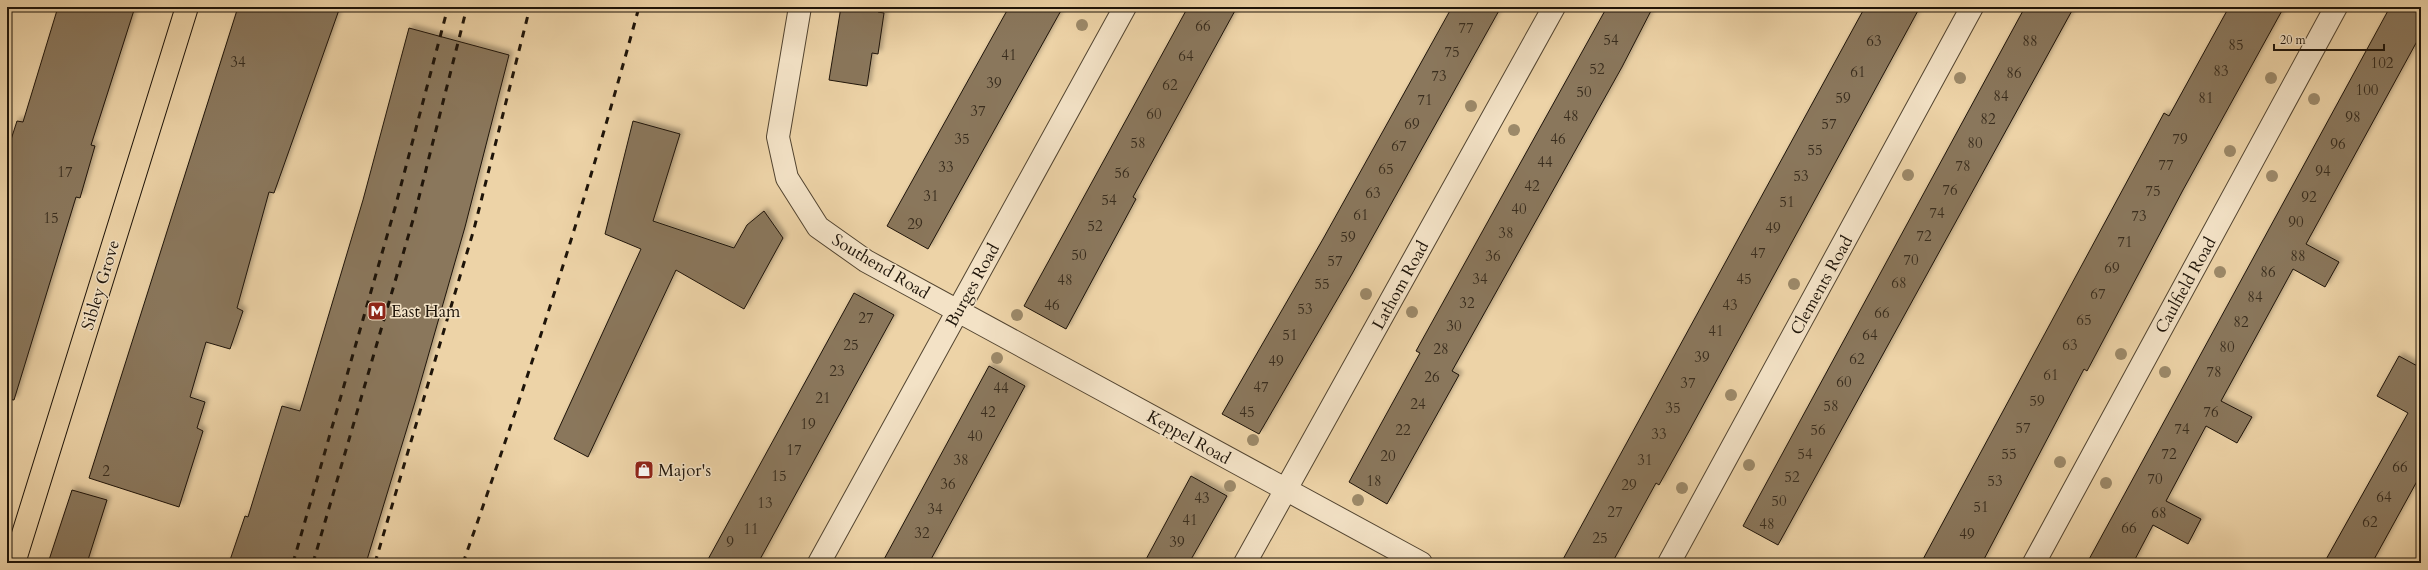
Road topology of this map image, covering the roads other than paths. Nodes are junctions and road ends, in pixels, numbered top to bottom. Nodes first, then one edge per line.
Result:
1 (187, 7) edge
2 (800, 7) edge
3 (1125, 7) edge
4 (1554, 7) edge
5 (1972, 7) edge
6 (2336, 7) edge
7 (958, 311) junction
8 (1286, 489) junction
9 (14, 563) edge
10 (819, 563) edge
11 (1244, 563) edge
12 (1420, 563) edge
13 (1669, 563) edge
14 (2034, 563) edge

1 - 9 main road, Sibley Grove
2 - 7 street, Southend Road
3 - 7 street, Burges Road
4 - 8 street, Lathom Road
5 - 13 street, Clements Road
6 - 14 street, Caulfield Road
7 - 8 street, Keppel Road
7 - 10 street, Burges Road
8 - 11 street, Lathom Road
8 - 12 street, Keppel Road

